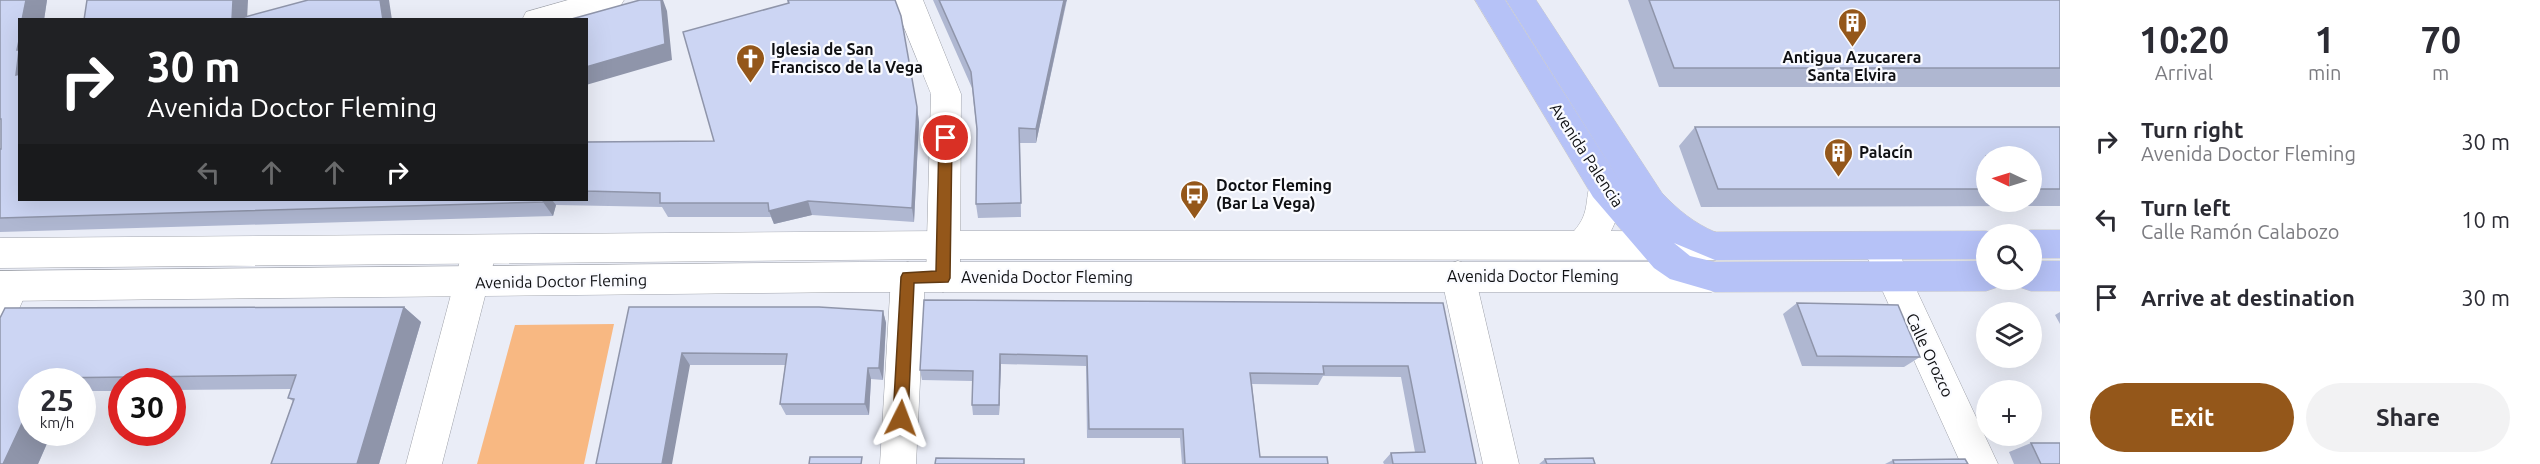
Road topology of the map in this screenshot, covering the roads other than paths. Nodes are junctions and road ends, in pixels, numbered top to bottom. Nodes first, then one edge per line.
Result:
1 (609, 0) edge
2 (908, 0) edge
3 (1490, 0) edge
4 (1521, 0) edge
5 (543, 18) edge
6 (1604, 187) junction
7 (2042, 244) edge
8 (2060, 244) edge
9 (1583, 245) junction
10 (1654, 245) junction
11 (1879, 245) junction
12 (1976, 245) edge
13 (481, 249) junction
14 (0, 253) edge
15 (943, 261) junction
16 (1715, 261) junction
17 (1458, 276) junction
18 (1894, 276) junction
19 (1976, 276) edge
20 (2042, 276) edge
21 (2060, 276) edge
22 (908, 277) junction
23 (471, 283) junction
24 (4, 295) edge
25 (424, 464) edge
26 (898, 464) edge
27 (1501, 464) edge
28 (1980, 464) edge

1 - 5 main road
2 - 15 main road
3 - 6 main road, Avenida Palencia
4 - 16 main road, Avenida Palencia
6 - 9 main road
6 - 10 main road, Avenida Palencia
7 - 8 main road
9 - 10 main road, Avenida Doctor Fleming
9 - 15 main road, Avenida Doctor Fleming
10 - 16 main road, Avenida Palencia
11 - 12 main road, Avenida Doctor Fleming
11 - 16 main road, Avenida Doctor Fleming
11 - 18 main road, Calle Orozco
13 - 14 main road, Avenida Doctor Fleming
13 - 15 main road, Avenida Doctor Fleming
13 - 23 main road
15 - 17 main road, Avenida Doctor Fleming
15 - 22 main road, Avenida Doctor Fleming
16 - 17 main road, Avenida Doctor Fleming
16 - 18 main road, Avenida Doctor Fleming
17 - 27 main road
18 - 19 main road, Avenida Doctor Fleming
18 - 28 main road, Calle Orozco
20 - 21 main road
22 - 23 main road, Avenida Doctor Fleming
22 - 26 main road
23 - 24 main road, Avenida Doctor Fleming
23 - 25 main road

